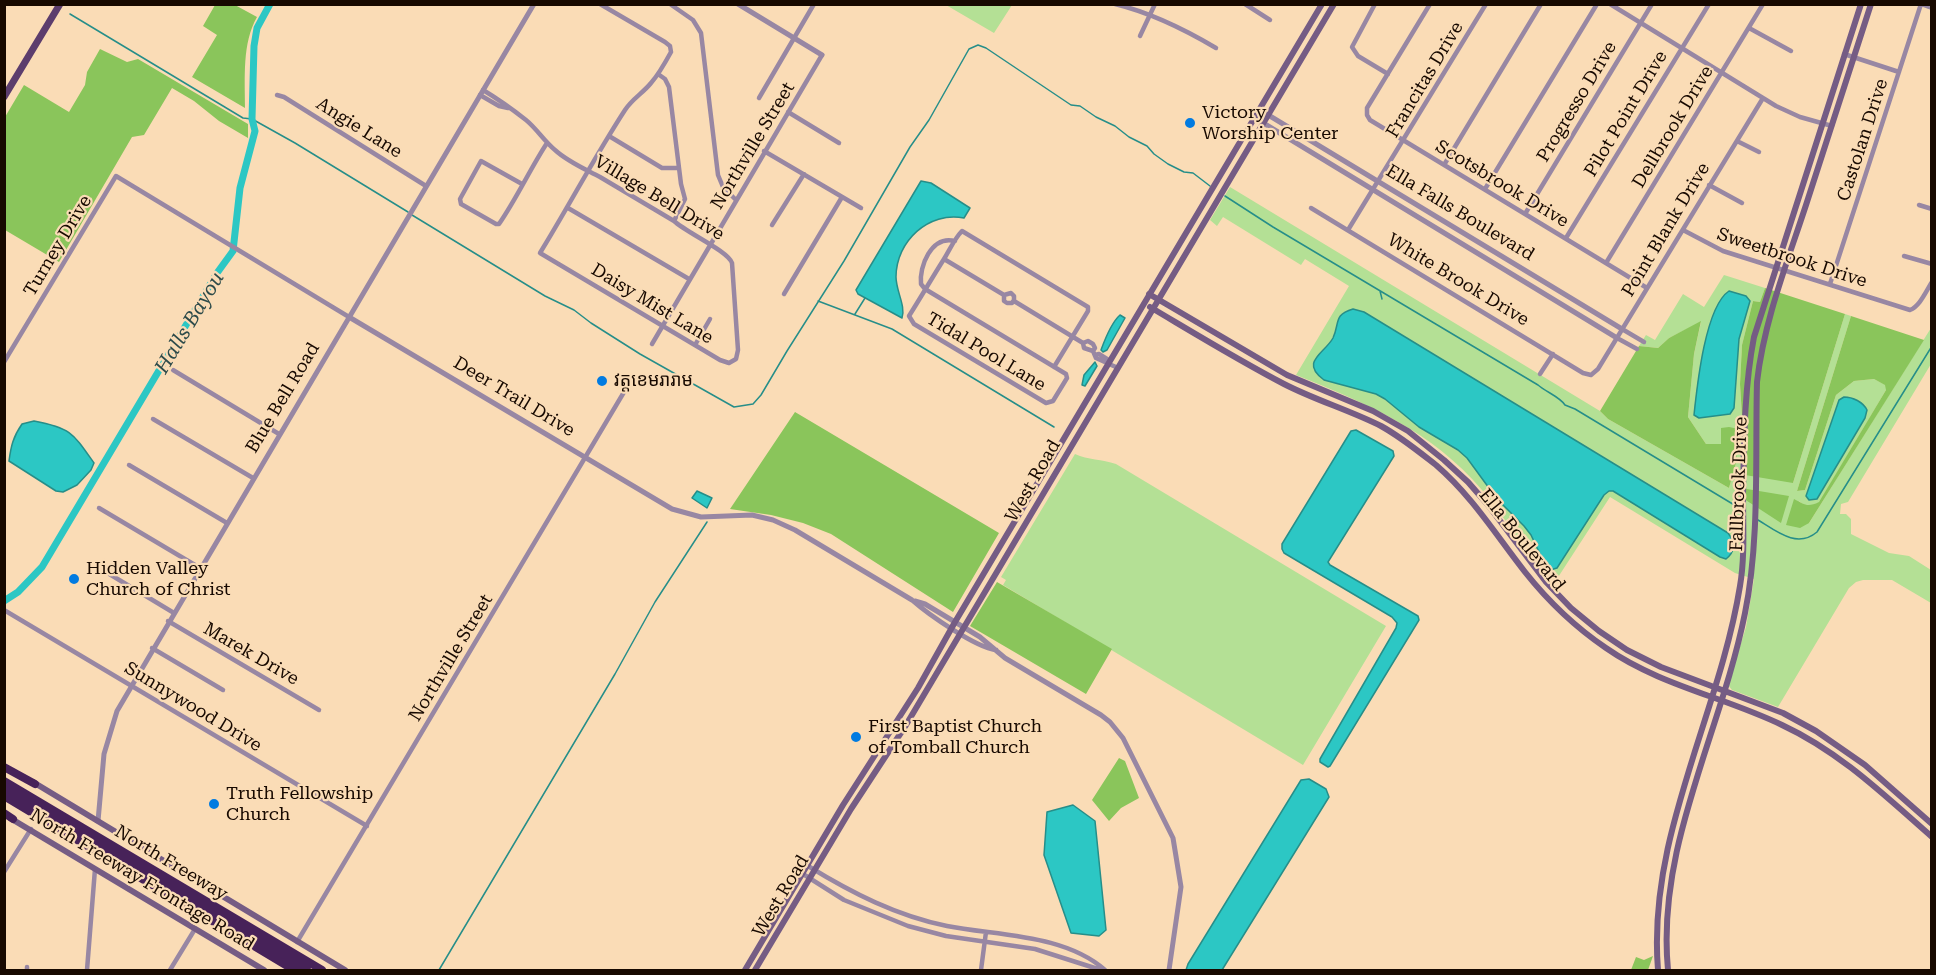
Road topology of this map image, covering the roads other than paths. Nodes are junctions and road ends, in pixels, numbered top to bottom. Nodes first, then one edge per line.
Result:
1 (60, 4) edge
2 (534, 4) edge
3 (600, 4) edge
4 (670, 4) edge
5 (738, 4) edge
6 (814, 4) edge
7 (1114, 4) edge
8 (1155, 4) edge
9 (1245, 4) edge
10 (1322, 4) edge
11 (1334, 4) edge
12 (1375, 4) edge
13 (1431, 4) edge
14 (1486, 4) edge
15 (1541, 4) edge
16 (1597, 4) edge
17 (1610, 4) edge
18 (1652, 4) edge
19 (1708, 4) edge
20 (1763, 4) edge
21 (1861, 4) edge
22 (1871, 4) edge
23 (1921, 4) edge
24 (749, 7) edge
25 (1932, 8) edge
26 (1149, 14) junction
27 (1270, 20) dead end
28 (1641, 22) junction
29 (1749, 28) junction
30 (1140, 36) dead end
31 (794, 38) junction
32 (1298, 45) junction
33 (1216, 48) dead end
34 (1682, 48) junction
35 (1307, 50) junction
36 (1791, 51) dead end
37 (1844, 54) junction
38 (822, 55) joint
39 (1854, 57) junction
40 (1899, 72) junction
41 (1722, 73) junction
42 (658, 74) junction
43 (1388, 74) junction
44 (482, 93) junction
45 (277, 95) dead end
46 (4, 97) edge
47 (759, 98) dead end
48 (1763, 98) junction
49 (1260, 110) junction
50 (788, 112) junction
51 (1268, 115) junction
52 (1255, 118) junction
53 (1263, 123) junction
54 (1822, 123) junction
55 (1832, 126) junction
56 (609, 136) junction
57 (1403, 141) junction
58 (1737, 141) junction
59 (547, 143) junction
60 (839, 143) dead end
61 (764, 151) junction
62 (1759, 152) dead end
63 (1444, 165) junction
64 (678, 168) junction
65 (589, 171) junction
66 (804, 174) junction
67 (116, 176) joint
68 (1379, 182) junction
69 (522, 184) junction
70 (1709, 185) junction
71 (426, 186) junction
72 (1485, 189) junction
73 (1374, 190) junction
74 (842, 197) junction
75 (736, 200) junction
76 (1742, 203) dead end
77 (1796, 204) junction
78 (1919, 205) dead end
79 (1806, 207) junction
80 (568, 208) junction
81 (861, 208) dead end
82 (1311, 208) dead end
83 (1932, 209) edge
84 (1525, 214) junction
85 (674, 221) junction
86 (772, 225) dead end
87 (1348, 230) junction
88 (1683, 230) junction
89 (1469, 236) junction
90 (1566, 238) junction
91 (955, 241) junction
92 (1464, 244) junction
93 (710, 245) junction
94 (1904, 256) dead end
95 (944, 259) junction
96 (1606, 263) junction
97 (1932, 264) edge
98 (1775, 266) junction
99 (1785, 269) junction
100 (689, 279) junction
101 (1541, 279) junction
102 (1932, 282) edge
103 (1830, 284) junction
104 (1536, 288) junction
105 (1647, 288) junction
106 (925, 289) junction
107 (784, 294) dead end
108 (1149, 294) junction
109 (1158, 300) junction
110 (1144, 304) junction
111 (1153, 309) junction
112 (349, 317) junction
113 (710, 319) dead end
114 (662, 326) junction
115 (1622, 329) junction
116 (1073, 337) junction
117 (1617, 338) junction
118 (1229, 342) junction
119 (1644, 342) dead end
120 (738, 343) joint
121 (651, 344) dead end
122 (694, 345) junction
123 (1637, 349) dead end
124 (1224, 350) junction
125 (1553, 354) junction
126 (1750, 358) junction
127 (1760, 359) junction
128 (4, 362) edge
129 (1109, 363) junction
130 (1054, 367) junction
131 (1118, 368) junction
132 (173, 370) dead end
133 (1540, 374) dead end
134 (1591, 375) joint
135 (1288, 376) junction
136 (1285, 384) junction
137 (627, 387) dead end
138 (1077, 418) junction
139 (153, 419) dead end
140 (1085, 422) junction
141 (279, 434) junction
142 (1430, 448) junction
143 (1423, 455) junction
144 (585, 457) junction
145 (129, 465) dead end
146 (1048, 466) junction
147 (1056, 471) junction
148 (253, 478) junction
149 (99, 508) dead end
150 (1754, 522) junction
151 (227, 523) junction
152 (1744, 525) junction
153 (200, 568) junction
154 (985, 571) junction
155 (106, 572) dead end
156 (994, 576) junction
157 (1546, 582) junction
158 (1538, 588) junction
159 (1739, 594) junction
160 (1749, 595) junction
161 (6, 611) edge
162 (174, 613) junction
163 (168, 621) junction
164 (954, 625) junction
165 (962, 630) junction
166 (1608, 637) junction
167 (1602, 645) junction
168 (152, 648) junction
169 (130, 685) junction
170 (1714, 688) junction
171 (223, 690) dead end
172 (921, 691) junction
173 (1723, 691) junction
174 (1711, 697) junction
175 (1720, 701) junction
176 (319, 710) dead end
177 (1816, 730) junction
178 (1811, 739) junction
179 (882, 747) junction
180 (888, 751) junction
181 (4, 766) edge
182 (4, 781) edge
183 (1886, 783) junction
184 (35, 784) joint
185 (4, 788) edge
186 (1880, 791) junction
187 (4, 796) edge
188 (843, 805) junction
189 (851, 809) junction
190 (4, 814) edge
191 (13, 819) joint
192 (98, 821) junction
193 (1932, 824) edge
194 (367, 826) junction
195 (31, 830) junction
196 (1932, 837) edge
197 (808, 866) junction
198 (95, 869) junction
199 (815, 870) junction
200 (4, 872) edge
201 (803, 874) junction
202 (809, 879) junction
203 (948, 926) junction
204 (195, 929) junction
205 (986, 932) junction
206 (946, 936) junction
207 (985, 941) junction
208 (297, 942) junction
209 (87, 970) edge
210 (171, 970) edge
211 (264, 970) edge
212 (294, 970) edge
213 (307, 970) edge
214 (322, 970) edge
215 (345, 970) edge
216 (746, 970) edge
217 (755, 970) edge
218 (981, 970) edge
219 (1103, 970) edge
220 (1169, 970) edge
221 (1658, 970) edge
222 (1668, 970) edge

1 - 46 main road
2 - 44 street, Blue Bell Road
3 - 42 street
4 - 75 street
5 - 24 street
6 - 31 street
7 - 26 street
8 - 26 street
9 - 27 street
10 - 32 main road, West Road
11 - 35 main road, West Road
12 - 43 street
13 - 43 street
14 - 57 street, Francitas Drive
15 - 63 street
16 - 72 street
17 - 28 street
18 - 28 street, Progresso Drive
19 - 34 street, Pilot Point Drive
20 - 29 street, Dellbrook Drive
21 - 37 main road, Fallbrook Drive
22 - 39 main road, Fallbrook Drive
23 - 25 street
23 - 40 street, Castolan Drive
24 - 31 street
26 - 30 street
26 - 33 street
28 - 34 street
28 - 84 street, Progresso Drive
29 - 36 street
29 - 41 street, Dellbrook Drive
31 - 38 street
31 - 47 street
32 - 35 main road
32 - 49 main road, West Road
34 - 41 street
34 - 90 street, Pilot Point Drive
35 - 51 main road, West Road
37 - 39 street
37 - 54 main road, Fallbrook Drive
38 - 50 street, Northville Street
39 - 40 street
39 - 55 main road, Fallbrook Drive
40 - 103 street, Castolan Drive
41 - 48 street
41 - 96 street, Dellbrook Drive
42 - 56 street
42 - 64 street
43 - 57 street, Scotsbrook Drive
44 - 59 street, Village Bell Drive
44 - 71 street, Blue Bell Road
45 - 71 street, Angie Lane
48 - 54 street
48 - 58 street, Point Blank Drive
49 - 51 street, Ella Falls Boulevard
49 - 52 main road, West Road
50 - 60 street
50 - 61 street, Northville Street
51 - 53 main road, West Road
51 - 68 street, Ella Falls Boulevard
52 - 53 street, Ella Falls Boulevard
52 - 108 main road, West Road
53 - 73 street, Ella Falls Boulevard
53 - 109 main road, West Road
54 - 55 street
54 - 77 main road, Fallbrook Drive
55 - 79 main road, Fallbrook Drive
56 - 64 street
56 - 65 street
57 - 63 street, Scotsbrook Drive
57 - 68 street, Francitas Drive
58 - 62 street
58 - 70 street, Point Blank Drive
59 - 65 street, Village Bell Drive
59 - 69 street
61 - 66 street
61 - 75 street, Northville Street
63 - 72 street, Scotsbrook Drive
64 - 85 street
65 - 80 street
65 - 85 street, Village Bell Drive
66 - 74 street
66 - 86 street
67 - 112 street, Deer Trail Drive
67 - 128 street, Turney Drive
68 - 73 street, Francitas Drive
68 - 89 street, Ella Falls Boulevard
69 - 69 street
70 - 76 street
70 - 88 street, Point Blank Drive
71 - 112 street, Blue Bell Road
72 - 84 street, Scotsbrook Drive
73 - 87 street, Francitas Drive
73 - 92 street, Ella Falls Boulevard
74 - 81 street
74 - 107 street
75 - 93 street, Northville Street
77 - 79 main road
77 - 98 main road, Fallbrook Drive
78 - 83 street
79 - 99 main road, Fallbrook Drive
80 - 100 street
80 - 114 street, Daisy Mist Lane
82 - 87 street, White Brook Drive
84 - 90 street, Scotsbrook Drive
85 - 93 street, Village Bell Drive
87 - 125 street, White Brook Drive
88 - 98 street, Sweetbrook Drive
88 - 105 street, Point Blank Drive
89 - 92 street
89 - 101 street, Ella Falls Boulevard
90 - 96 street, Scotsbrook Drive
91 - 95 street
91 - 106 street
91 - 116 street
92 - 104 street, Ella Falls Boulevard
93 - 100 street, Northville Street
93 - 120 street, Village Bell Drive
94 - 97 street
95 - 106 street
95 - 116 street
96 - 105 street, Scotsbrook Drive
98 - 99 street, Sweetbrook Drive
98 - 126 main road, Fallbrook Drive
99 - 103 street, Sweetbrook Drive
99 - 127 main road, Fallbrook Drive
100 - 114 street, Northville Street
101 - 104 street
101 - 115 street, Ella Falls Boulevard
102 - 103 street, Sweetbrook Drive
104 - 117 street, Ella Falls Boulevard
105 - 115 street, Point Blank Drive
106 - 130 street
106 - 130 street, Tidal Pool Lane
108 - 109 main road, Ella Boulevard
108 - 110 main road, West Road
109 - 111 main road, West Road
109 - 118 main road, Ella Boulevard
110 - 111 main road, Ella Boulevard
110 - 129 main road, West Road
111 - 124 main road, Ella Boulevard
111 - 131 main road, West Road
112 - 141 street, Blue Bell Road
112 - 144 street, Deer Trail Drive
113 - 122 street
114 - 121 street, Northville Street
114 - 122 street, Daisy Mist Lane
115 - 117 street, Point Blank Drive
115 - 119 street, Ella Falls Boulevard
116 - 129 street
116 - 130 street
117 - 123 street, Ella Falls Boulevard
117 - 134 street, Point Blank Drive
118 - 124 main road
118 - 135 main road, Ella Boulevard
120 - 122 street, Daisy Mist Lane
124 - 136 main road, Ella Boulevard
125 - 133 street
125 - 134 street, White Brook Drive
126 - 127 main road
126 - 152 main road, Fallbrook Drive
127 - 150 main road, Fallbrook Drive
129 - 131 street
129 - 138 main road, West Road
131 - 140 main road, West Road
132 - 141 street
135 - 136 main road
135 - 142 main road, Ella Boulevard
136 - 143 main road, Ella Boulevard
137 - 144 street, Northville Street
138 - 140 main road
138 - 146 main road, West Road
139 - 148 street
140 - 147 main road, West Road
141 - 148 street, Blue Bell Road
142 - 143 main road
142 - 157 main road, Ella Boulevard
143 - 158 main road, Ella Boulevard
144 - 164 street, Deer Trail Drive
144 - 194 street, Northville Street
145 - 151 street
146 - 147 main road
146 - 154 main road, West Road
147 - 156 main road, West Road
148 - 151 street, Blue Bell Road
149 - 153 street
150 - 152 main road
150 - 160 main road, Fallbrook Drive
151 - 153 street, Blue Bell Road
152 - 159 main road, Fallbrook Drive
153 - 162 street, Blue Bell Road
154 - 156 main road
154 - 164 main road, West Road
155 - 162 street
156 - 165 main road, West Road
157 - 158 main road
157 - 166 main road, Ella Boulevard
158 - 167 main road, Ella Boulevard
159 - 160 main road
159 - 170 main road, Fallbrook Drive
160 - 173 main road, Fallbrook Drive
161 - 169 street, Sunnywood Drive
162 - 163 street, Blue Bell Road
163 - 168 street, Blue Bell Road
163 - 176 street, Marek Drive
164 - 165 street, Deer Trail Drive
164 - 172 main road, West Road
165 - 172 main road, West Road
165 - 220 street, Deer Trail Drive
166 - 167 main road
166 - 170 main road, Ella Boulevard
167 - 174 main road, Ella Boulevard
168 - 169 street, Blue Bell Road
168 - 171 street
169 - 192 street, Blue Bell Road
169 - 194 street, Sunnywood Drive
170 - 173 main road, Ella Boulevard
170 - 174 main road, Fallbrook Drive
172 - 179 main road, West Road
172 - 180 main road, West Road
173 - 175 main road, Fallbrook Drive
173 - 177 main road, Ella Boulevard
174 - 175 main road, Ella Boulevard
174 - 221 main road, Fallbrook Drive
175 - 178 main road, Ella Boulevard
175 - 222 main road, Fallbrook Drive
177 - 178 main road
177 - 183 main road, Ella Boulevard
178 - 186 main road, Ella Boulevard
179 - 180 main road
179 - 188 main road, West Road
180 - 189 main road, West Road
181 - 184 highway
182 - 214 highway, North Freeway
183 - 186 main road
183 - 193 main road, Ella Boulevard
184 - 192 main road, North Freeway Frontage Road
185 - 213 highway, North Freeway
186 - 196 main road, Ella Boulevard
187 - 212 highway, North Freeway
188 - 189 main road
188 - 197 main road, West Road
189 - 199 main road, West Road
190 - 191 highway
191 - 195 main road, North Freeway Frontage Road
192 - 208 main road, North Freeway Frontage Road
194 - 208 street, Northville Street
195 - 198 main road, North Freeway Frontage Road
195 - 200 street
197 - 199 street
197 - 201 main road, West Road
198 - 204 main road, North Freeway Frontage Road
198 - 209 street
199 - 202 main road, West Road
199 - 203 street
201 - 202 street
201 - 216 main road, West Road
202 - 206 street
202 - 217 main road, West Road
203 - 205 street
203 - 206 street
204 - 210 street
204 - 211 main road, North Freeway Frontage Road
205 - 207 street
205 - 219 street
206 - 207 street
207 - 218 street
207 - 219 street
208 - 215 main road, North Freeway Frontage Road

